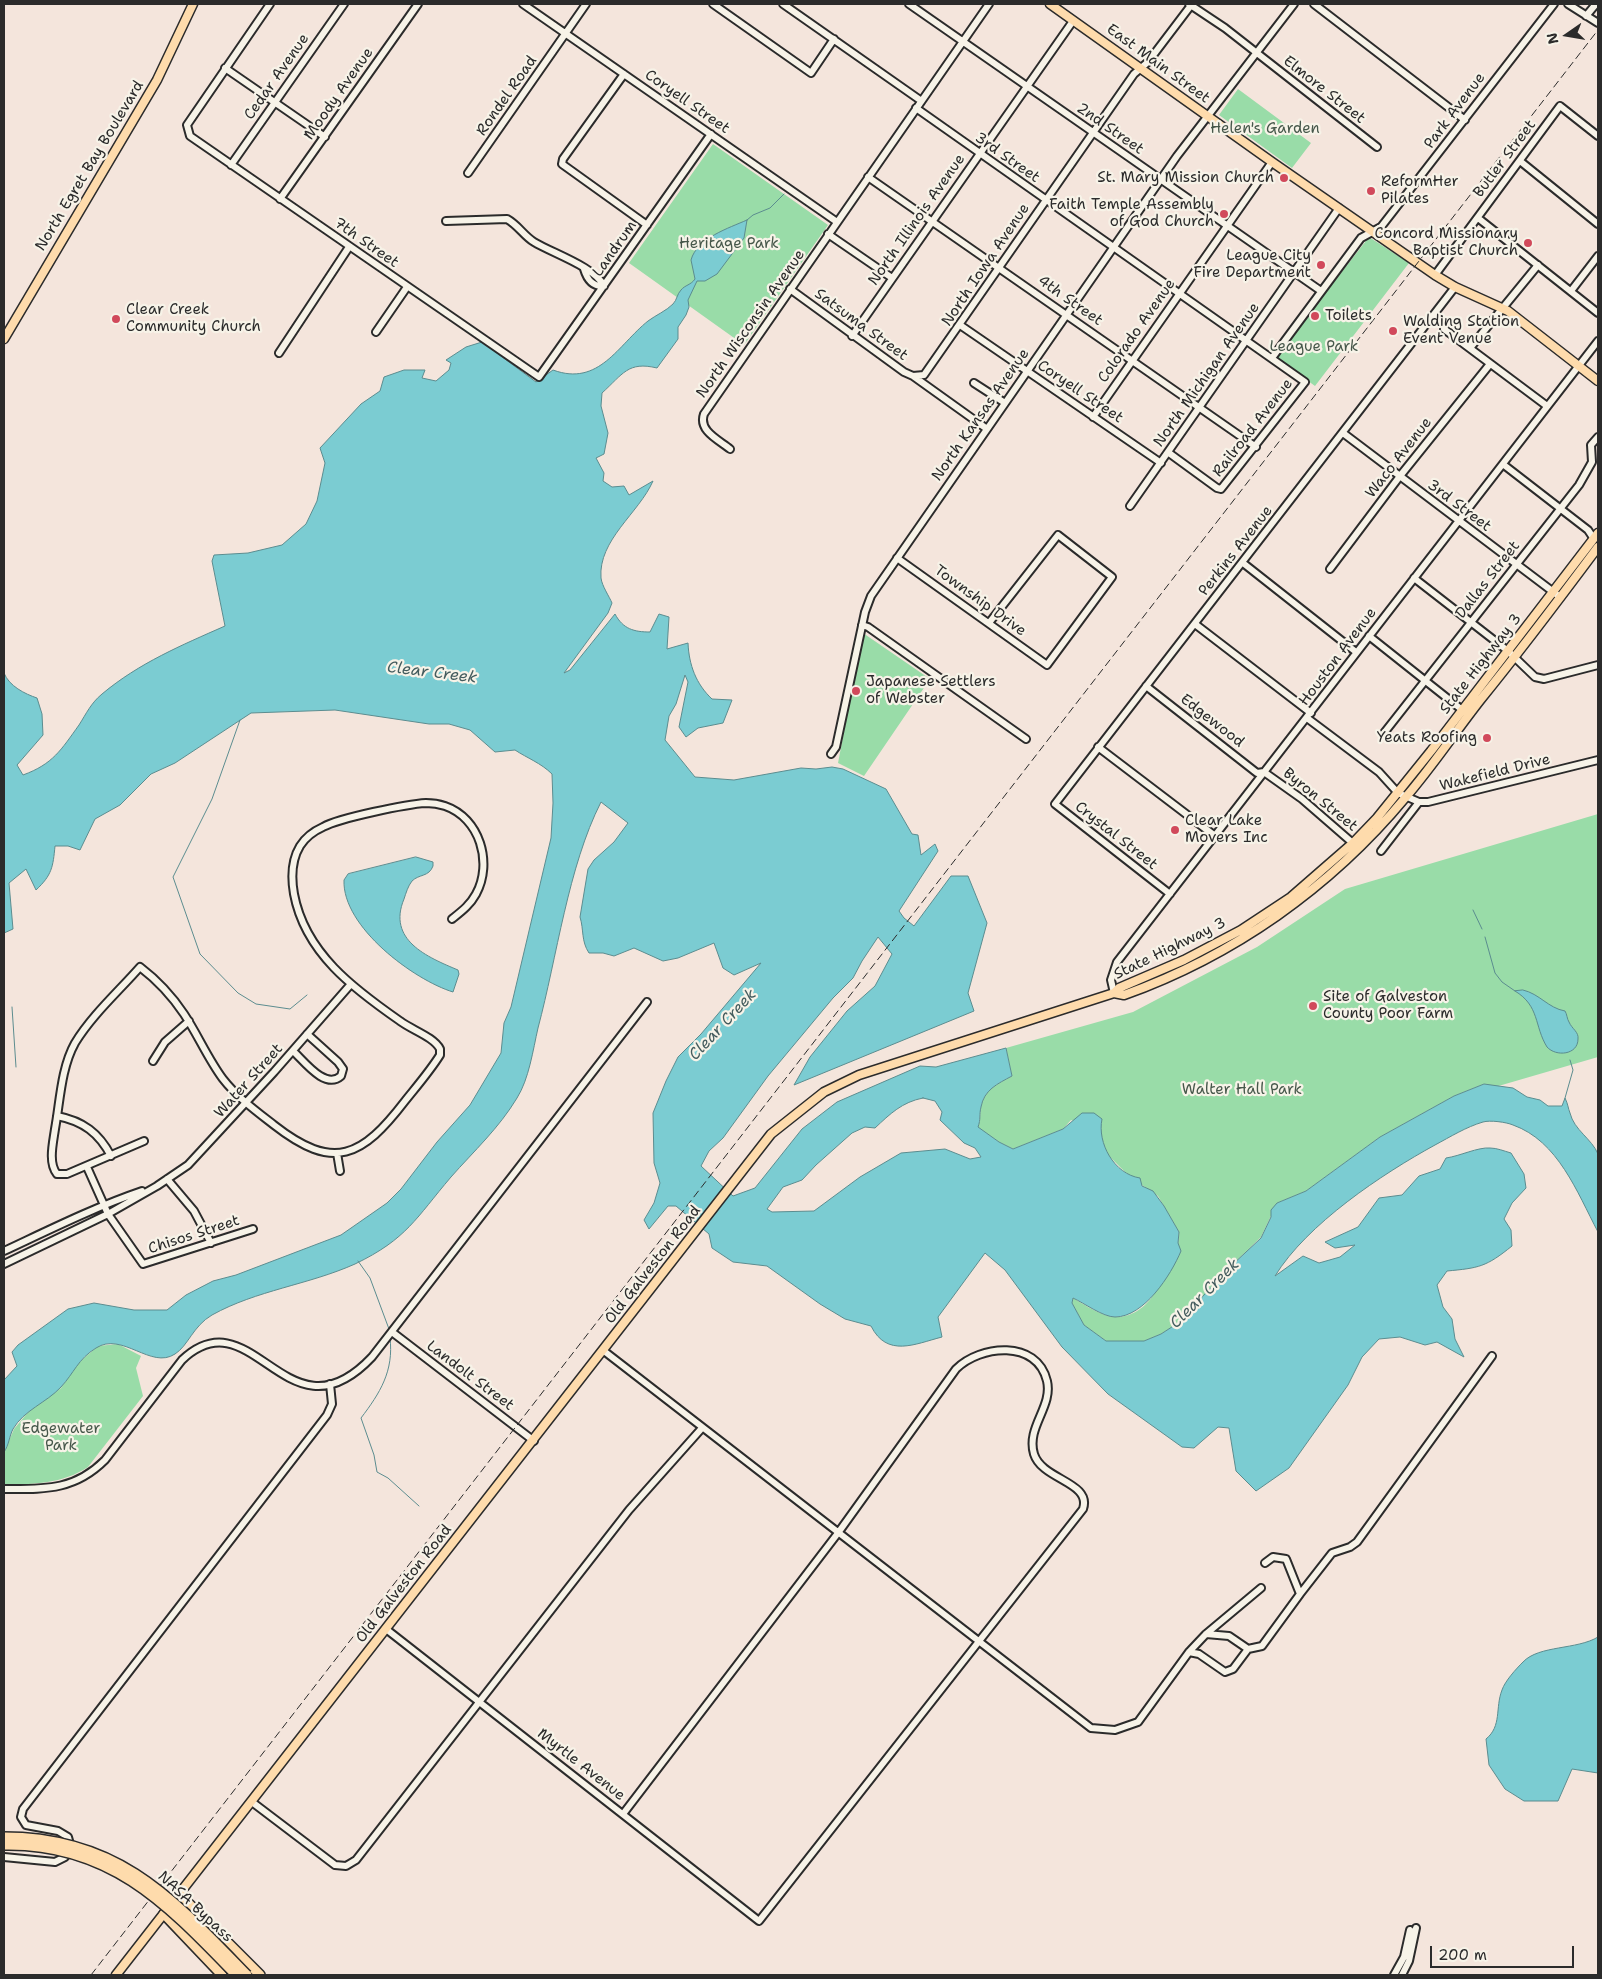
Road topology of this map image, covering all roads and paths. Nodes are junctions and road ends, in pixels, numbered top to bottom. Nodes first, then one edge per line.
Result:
1 (193, 4) edge
2 (270, 4) edge
3 (344, 4) edge
4 (418, 4) edge
5 (523, 4) edge
6 (586, 4) edge
7 (713, 4) edge
8 (783, 4) edge
9 (909, 4) edge
10 (989, 4) edge
11 (1050, 4) edge
12 (1191, 4) edge
13 (1294, 4) edge
14 (1314, 4) edge
15 (1554, 4) edge
16 (1568, 4) edge
17 (1596, 4) edge
18 (1586, 16) junction
19 (1073, 21) junction
20 (1598, 23) edge
21 (566, 33) junction
22 (834, 39) junction
23 (962, 41) junction
24 (1256, 53) junction
25 (225, 68) junction
26 (1141, 68) junction
27 (624, 74) junction
28 (1026, 86) junction
29 (920, 100) junction
30 (275, 102) junction
31 (916, 108) junction
32 (1207, 116) junction
33 (1465, 120) junction
34 (1093, 133) junction
35 (711, 134) junction
36 (1598, 136) edge
37 (325, 137) junction
38 (1377, 147) dead end
39 (979, 153) junction
40 (1520, 161) junction
41 (1272, 162) junction
42 (231, 165) junction
43 (468, 172) dead end
44 (868, 176) junction
45 (1160, 180) junction
46 (280, 199) junction
47 (1045, 200) junction
48 (1339, 208) junction
49 (1478, 218) junction
50 (932, 220) junction
51 (446, 221) dead end
52 (837, 222) junction
53 (1598, 224) edge
54 (647, 225) junction
55 (1227, 226) junction
56 (1374, 231) junction
57 (828, 234) junction
58 (1112, 247) junction
59 (349, 248) junction
60 (1598, 256) edge
61 (1538, 265) junction
62 (999, 267) junction
63 (1293, 272) junction
64 (1435, 275) junction
65 (892, 278) junction
66 (604, 286) junction
67 (407, 287) junction
68 (1455, 287) junction
69 (790, 289) junction
70 (1571, 291) junction
71 (1321, 292) junction
72 (1179, 293) junction
73 (1502, 307) junction
74 (1066, 313) junction
75 (1598, 313) edge
76 (960, 325) junction
77 (1444, 328) dead end
78 (376, 332) dead end
79 (852, 336) junction
80 (4, 339) edge
81 (1246, 339) junction
82 (1598, 341) edge
83 (1470, 348) junction
84 (279, 353) dead end
85 (1272, 358) junction
86 (1132, 360) junction
87 (1490, 364) junction
88 (1578, 366) junction
89 (1026, 371) junction
90 (916, 376) junction
91 (539, 377) joint
92 (1598, 381) edge
93 (1305, 382) joint
94 (974, 383) dead end
95 (1005, 403) junction
96 (1200, 406) junction
97 (1547, 406) junction
98 (1093, 416) junction
99 (987, 429) junction
100 (1343, 433) junction
101 (1598, 438) edge
102 (1256, 446) junction
103 (730, 449) dead end
104 (1169, 453) junction
105 (1161, 463) junction
106 (1504, 464) junction
107 (1400, 476) junction
108 (1130, 506) dead end
109 (1560, 508) junction
110 (1458, 521) junction
111 (1597, 535) edge
112 (1598, 546) edge
113 (897, 558) junction
114 (1243, 563) junction
115 (1515, 565) junction
116 (1330, 569) dead end
117 (1414, 578) junction
118 (1557, 595) junction
119 (1470, 622) junction
120 (989, 623) junction
121 (1195, 624) junction
122 (862, 625) junction
123 (1369, 636) junction
124 (1356, 652) junction
125 (1511, 654) junction
126 (1598, 666) edge
127 (1426, 680) junction
128 (1146, 686) junction
129 (1466, 713) junction
130 (1309, 715) junction
131 (1384, 733) dead end
132 (1026, 740) dead end
133 (1098, 747) junction
134 (831, 754) dead end
135 (1598, 760) edge
136 (1264, 772) junction
137 (1398, 793) junction
138 (1060, 796) joint
139 (1406, 797) junction
140 (1419, 802) junction
141 (1215, 836) junction
142 (1356, 846) junction
143 (1381, 851) dead end
144 (1170, 894) junction
145 (452, 918) dead end
146 (351, 984) junction
147 (1114, 993) junction
148 (647, 1002) dead end
149 (189, 1022) junction
150 (307, 1034) junction
151 (292, 1051) junction
152 (153, 1061) dead end
153 (246, 1103) junction
154 (57, 1116) junction
155 (144, 1141) dead end
156 (337, 1153) junction
157 (111, 1156) junction
158 (87, 1167) junction
159 (340, 1170) dead end
160 (168, 1179) junction
161 (157, 1186) junction
162 (103, 1204) junction
163 (714, 1209) joint
164 (108, 1214) junction
165 (253, 1229) dead end
166 (211, 1243) junction
167 (4, 1251) edge
168 (4, 1264) edge
169 (392, 1332) junction
170 (604, 1351) junction
171 (1492, 1356) dead end
172 (330, 1384) junction
173 (702, 1428) junction
174 (534, 1441) junction
175 (4, 1489) edge
176 (838, 1533) junction
177 (1265, 1563) dead end
178 (1261, 1588) dead end
179 (1300, 1594) junction
180 (386, 1629) junction
181 (1206, 1634) junction
182 (977, 1642) junction
183 (1248, 1649) junction
184 (1189, 1652) junction
185 (480, 1701) junction
186 (252, 1802) junction
187 (623, 1814) junction
188 (4, 1838) edge
189 (4, 1845) edge
190 (4, 1857) edge
191 (179, 1894) junction
192 (164, 1914) junction
193 (238, 1953) junction
194 (116, 1975) edge
195 (222, 1975) edge
196 (236, 1975) edge
197 (247, 1975) edge
198 (260, 1975) edge
199 (1394, 1975) edge
200 (1402, 1975) edge

1 - 80 main road, North Egret Bay Boulevard
2 - 25 street
3 - 30 street, Cedar Avenue
4 - 37 street, Moody Avenue
5 - 21 street, Coryell Street
6 - 21 street, Rondel Road
7 - 22 street
8 - 22 street
9 - 23 street, 2nd Street
10 - 23 street
11 - 19 main road, East Main Street
12 - 24 street, Elmore Street
12 - 26 street, North Iowa Avenue
13 - 24 street, North Kansas Avenue
14 - 33 street
15 - 33 street, Park Avenue
16 - 18 street
17 - 18 street
18 - 20 street
19 - 26 main road, East Main Street
19 - 28 street, North Illinois Avenue
21 - 27 street, Coryell Street
21 - 43 street, Rondel Road
22 - 29 street
23 - 28 street, 2nd Street
23 - 29 street
24 - 32 street, North Kansas Avenue
24 - 38 street, Elmore Street
25 - 30 street
25 - 42 street, 7th Street
26 - 32 main road, East Main Street
26 - 34 street, North Iowa Avenue
27 - 35 street, Coryell Street
27 - 54 street
28 - 34 street, 2nd Street
28 - 39 street, North Illinois Avenue
29 - 31 street
30 - 37 street
30 - 42 street, Cedar Avenue
31 - 39 street, 3rd Street
31 - 44 street
32 - 41 main road, East Main Street
32 - 45 street, North Kansas Avenue
33 - 56 street, Park Avenue
34 - 45 street, 2nd Street
34 - 47 street, North Iowa Avenue
35 - 52 street, Coryell Street
35 - 54 street, Landrum
36 - 40 street, Butler Street
37 - 46 street, Moody Avenue
39 - 47 street, 3rd Street
39 - 50 street, North Illinois Avenue
40 - 49 street, Butler Street
40 - 53 street
41 - 48 main road, East Main Street
41 - 55 street, Colorado Avenue
42 - 46 street, 7th Street
44 - 50 street, 4th Street
44 - 52 street
45 - 55 street, 2nd Street
45 - 58 street, North Kansas Avenue
46 - 59 street, 7th Street
47 - 58 street, 3rd Street
47 - 62 street, North Iowa Avenue
48 - 56 main road, East Main Street
48 - 63 street, North Michigan Avenue
49 - 61 street
49 - 64 street, Butler Street
50 - 62 street, 4th Street
50 - 65 street, North Illinois Avenue
51 - 66 street
52 - 57 street, North Wisconsin Avenue
54 - 66 street, Landrum
55 - 63 street, 2nd Street
55 - 72 street, Colorado Avenue
56 - 64 main road, East Main Street
56 - 71 street, Park Avenue
57 - 65 street
57 - 69 street, North Wisconsin Avenue
58 - 72 street, 3rd Street
58 - 74 street, North Kansas Avenue
59 - 67 street, 7th Street
59 - 84 street
60 - 70 street
61 - 70 street
61 - 73 street
62 - 74 street, 4th Street
62 - 76 street, North Iowa Avenue
63 - 71 street, 2nd Street
63 - 81 street, North Michigan Avenue
64 - 68 main road, East Main Street
65 - 79 street, North Illinois Avenue
66 - 91 street, Landrum
67 - 78 street
67 - 91 street, 7th Street
68 - 73 main road, East Main Street
68 - 100 street, Perkins Avenue
69 - 79 street, Satsuma Street
69 - 103 street, North Wisconsin Avenue
70 - 75 street
71 - 85 street, Park Avenue
72 - 81 street, 3rd Street
72 - 86 street, Colorado Avenue
73 - 83 street
73 - 88 main road, East Main Street
74 - 86 street, 4th Street
74 - 89 street, North Kansas Avenue
76 - 89 street, Coryell Street
76 - 90 street, North Iowa Avenue
77 - 83 street
79 - 90 street, Satsuma Street
81 - 85 street, 3rd Street
81 - 96 street, North Michigan Avenue
82 - 88 street, Houston Avenue
83 - 87 street
85 - 93 street, 3rd Street
86 - 96 street, 4th Street
86 - 98 street, Colorado Avenue
87 - 97 street
87 - 107 street, Waco Avenue
88 - 92 main road, East Main Street
88 - 97 street, Houston Avenue
89 - 95 street, North Kansas Avenue
89 - 98 street, Coryell Street
90 - 99 street, Satsuma Street
93 - 102 street, Railroad Avenue
94 - 95 street
95 - 99 street, North Kansas Avenue
96 - 102 street, 4th Street
96 - 104 street, North Michigan Avenue
97 - 106 street, Houston Avenue
98 - 105 street, Coryell Street
99 - 113 street, North Kansas Avenue
100 - 107 street, 3rd Street
100 - 114 street, Perkins Avenue
101 - 109 street, Dallas Street
102 - 104 street, Railroad Avenue
104 - 105 street, North Michigan Avenue
105 - 108 street, North Michigan Avenue
106 - 109 street
106 - 110 street, Houston Avenue
107 - 110 street, 3rd Street
107 - 116 street, Waco Avenue
109 - 111 street
109 - 115 street, Dallas Street
110 - 115 street, 3rd Street
110 - 117 street, Houston Avenue
111 - 118 main road, State Highway 3
112 - 118 main road, State Highway 3
113 - 120 street, Township Drive
113 - 122 street, North Kansas Avenue
114 - 121 street, Perkins Avenue
114 - 124 street
115 - 118 street, 3rd Street
115 - 119 street, Dallas Street
117 - 119 street
117 - 123 street, Houston Avenue
118 - 125 main road, State Highway 3
119 - 125 street
119 - 127 street, Dallas Street
120 - 120 street, Township Drive
121 - 128 street, Perkins Avenue
121 - 130 street
122 - 132 street
122 - 134 street, North Kansas Avenue
123 - 124 street, Houston Avenue
123 - 127 street
124 - 130 street, Houston Avenue
125 - 126 street
125 - 129 main road, State Highway 3
127 - 129 street
127 - 131 street, Dallas Street
128 - 133 street, Perkins Avenue
128 - 136 street, Edgewood
129 - 137 main road, State Highway 3
129 - 139 main road, State Highway 3
130 - 136 street, Houston Avenue
130 - 137 street
133 - 138 street, Perkins Avenue
133 - 141 street
135 - 140 street, Wakefield Drive
136 - 141 street, Houston Avenue
136 - 142 street, Byron Street
137 - 139 street, Wakefield Drive
137 - 142 main road, State Highway 3
138 - 144 street, Crystal Street
139 - 140 street, Wakefield Drive
139 - 142 main road, State Highway 3
140 - 143 street
141 - 144 street, Houston Avenue
142 - 147 main road, State Highway 3
144 - 147 street, Houston Avenue
145 - 146 street
146 - 150 street, Water Street
146 - 156 street
147 - 163 main road, State Highway 3
148 - 169 street
149 - 152 street
149 - 153 street
149 - 154 street
150 - 151 street, Water Street
150 - 151 street
151 - 153 street, Water Street
153 - 156 street
153 - 160 street, Water Street
154 - 157 street
154 - 158 street
155 - 157 street
156 - 159 street
157 - 158 street
158 - 162 street
160 - 161 street, Water Street
160 - 166 street
161 - 162 street, Water Street
161 - 164 street, Water Street
162 - 164 street
162 - 167 street, Water Street
163 - 170 main road, Old Galveston Road
164 - 166 street, Chisos Street
164 - 168 street, Water Street
165 - 166 street, Chisos Street
169 - 172 street
169 - 174 street, Landolt Street
170 - 173 street
170 - 174 main road, Old Galveston Road
171 - 179 street
172 - 175 street
172 - 190 street
173 - 176 street
173 - 185 street
174 - 180 main road, Old Galveston Road
176 - 182 street
176 - 182 street
176 - 187 street
177 - 179 street
178 - 181 street
179 - 183 street
180 - 185 street, Myrtle Avenue
180 - 186 main road, Old Galveston Road
181 - 183 street
181 - 184 street
182 - 184 street
182 - 187 street, Myrtle Avenue
183 - 184 street
185 - 186 street
185 - 187 street, Myrtle Avenue
186 - 191 main road, Old Galveston Road
188 - 197 highway, NASA Bypass, bridge
189 - 196 highway, NASA Bypass, bridge
191 - 192 main road, Old Galveston Road
191 - 193 highway
192 - 194 main road, Old Galveston Road
192 - 195 highway
193 - 195 highway
193 - 198 highway
199 - 200 street

